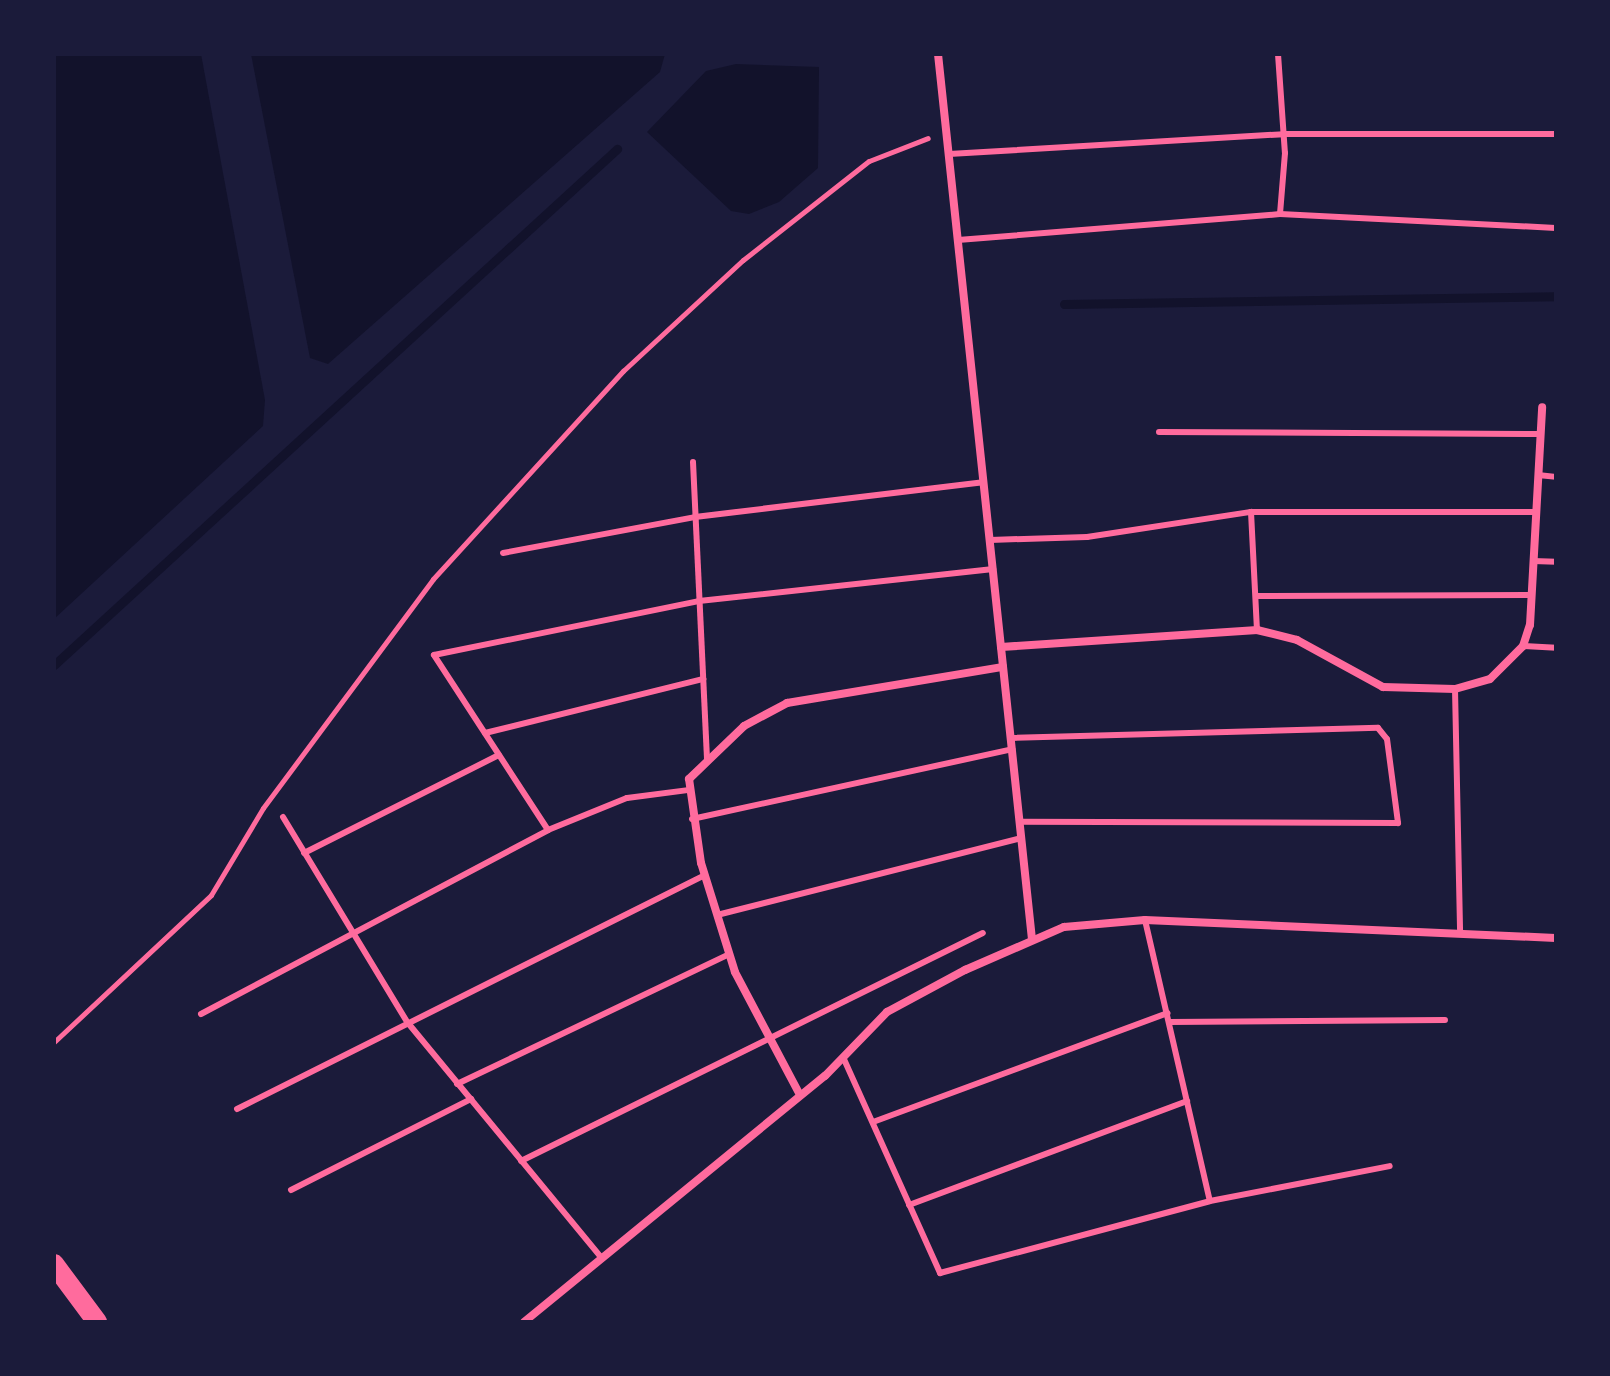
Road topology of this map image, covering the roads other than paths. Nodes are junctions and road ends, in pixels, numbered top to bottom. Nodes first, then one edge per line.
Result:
1 (938, 54) edge
2 (1278, 54) edge
3 (1283, 134) junction
4 (1556, 134) edge
5 (949, 154) junction
6 (1280, 214) junction
7 (1556, 228) edge
8 (958, 240) junction
9 (1542, 407) dead end
10 (1159, 432) dead end
11 (1541, 434) junction
12 (693, 462) dead end
13 (1538, 475) junction
14 (1556, 477) edge
15 (983, 482) junction
16 (1251, 512) junction
17 (1536, 512) junction
18 (695, 517) junction
19 (990, 540) junction
20 (503, 553) dead end
21 (1533, 561) junction
22 (1556, 562) edge
23 (993, 569) junction
24 (1531, 595) junction
25 (1256, 596) junction
26 (699, 601) junction
27 (1257, 630) junction
28 (1523, 646) junction
29 (1001, 647) junction
30 (1556, 648) edge
31 (1003, 667) junction
32 (703, 679) junction
33 (1455, 689) junction
34 (485, 733) junction
35 (1011, 738) junction
36 (1012, 749) junction
37 (499, 755) junction
38 (707, 761) junction
39 (689, 790) junction
40 (283, 817) dead end
41 (692, 819) junction
42 (1020, 822) junction
43 (548, 830) junction
44 (1021, 838) junction
45 (304, 853) junction
46 (705, 875) junction
47 (717, 915) junction
48 (1145, 920) junction
49 (1460, 930) junction
50 (983, 933) dead end
51 (351, 934) junction
52 (1556, 938) edge
53 (1032, 939) junction
54 (729, 954) junction
55 (1167, 1013) junction
56 (201, 1014) dead end
57 (1445, 1020) dead end
58 (1169, 1022) junction
59 (408, 1023) junction
60 (768, 1035) junction
61 (843, 1057) junction
62 (457, 1084) junction
63 (800, 1095) junction
64 (471, 1099) junction
65 (1187, 1101) junction
66 (237, 1109) dead end
67 (873, 1122) junction
68 (521, 1161) junction
69 (1390, 1166) dead end
70 (291, 1190) dead end
71 (1210, 1201) junction
72 (909, 1205) junction
73 (601, 1257) junction
74 (54, 1264) edge
75 (97, 1322) edge
76 (524, 1322) edge

1 - 5 street
2 - 3 lane
3 - 4 lane
3 - 5 lane
3 - 6 lane
5 - 8 street
6 - 7 lane
6 - 8 lane
8 - 15 street
9 - 11 street
10 - 11 lane
11 - 13 street
12 - 18 lane
13 - 14 lane
13 - 17 street
15 - 18 lane
15 - 19 street
16 - 17 lane
16 - 19 lane
16 - 25 lane
17 - 21 street
18 - 20 lane
18 - 26 lane
19 - 23 street
21 - 22 lane
21 - 24 street
23 - 26 lane
23 - 29 street
24 - 25 lane
24 - 28 street
25 - 27 lane
26 - 32 lane
26 - 34 lane
27 - 29 street
27 - 33 street
28 - 30 lane
28 - 33 street
29 - 31 street
31 - 35 street
31 - 38 street
32 - 34 lane
32 - 38 lane
33 - 49 lane
34 - 37 lane
35 - 36 street
35 - 42 lane
36 - 41 lane
36 - 42 street
37 - 43 lane
37 - 45 lane
38 - 39 street
39 - 41 street
39 - 43 lane
40 - 45 lane
41 - 46 street
42 - 44 street
43 - 51 lane
44 - 47 lane
44 - 53 street
45 - 51 lane
46 - 47 street
46 - 59 lane
47 - 54 street
48 - 49 street
48 - 53 street
48 - 55 lane
49 - 52 street
50 - 60 lane
51 - 56 lane
51 - 59 lane
53 - 61 street
54 - 60 street
54 - 62 lane
55 - 58 lane
55 - 67 lane
57 - 58 lane
58 - 65 lane
59 - 62 lane
59 - 66 lane
60 - 63 street
60 - 68 lane
61 - 63 street
61 - 67 lane
62 - 64 lane
63 - 73 street
64 - 68 lane
64 - 70 lane
65 - 71 lane
65 - 72 lane
67 - 72 lane
68 - 73 lane
69 - 71 lane
71 - 72 lane
73 - 76 street
74 - 75 main road

